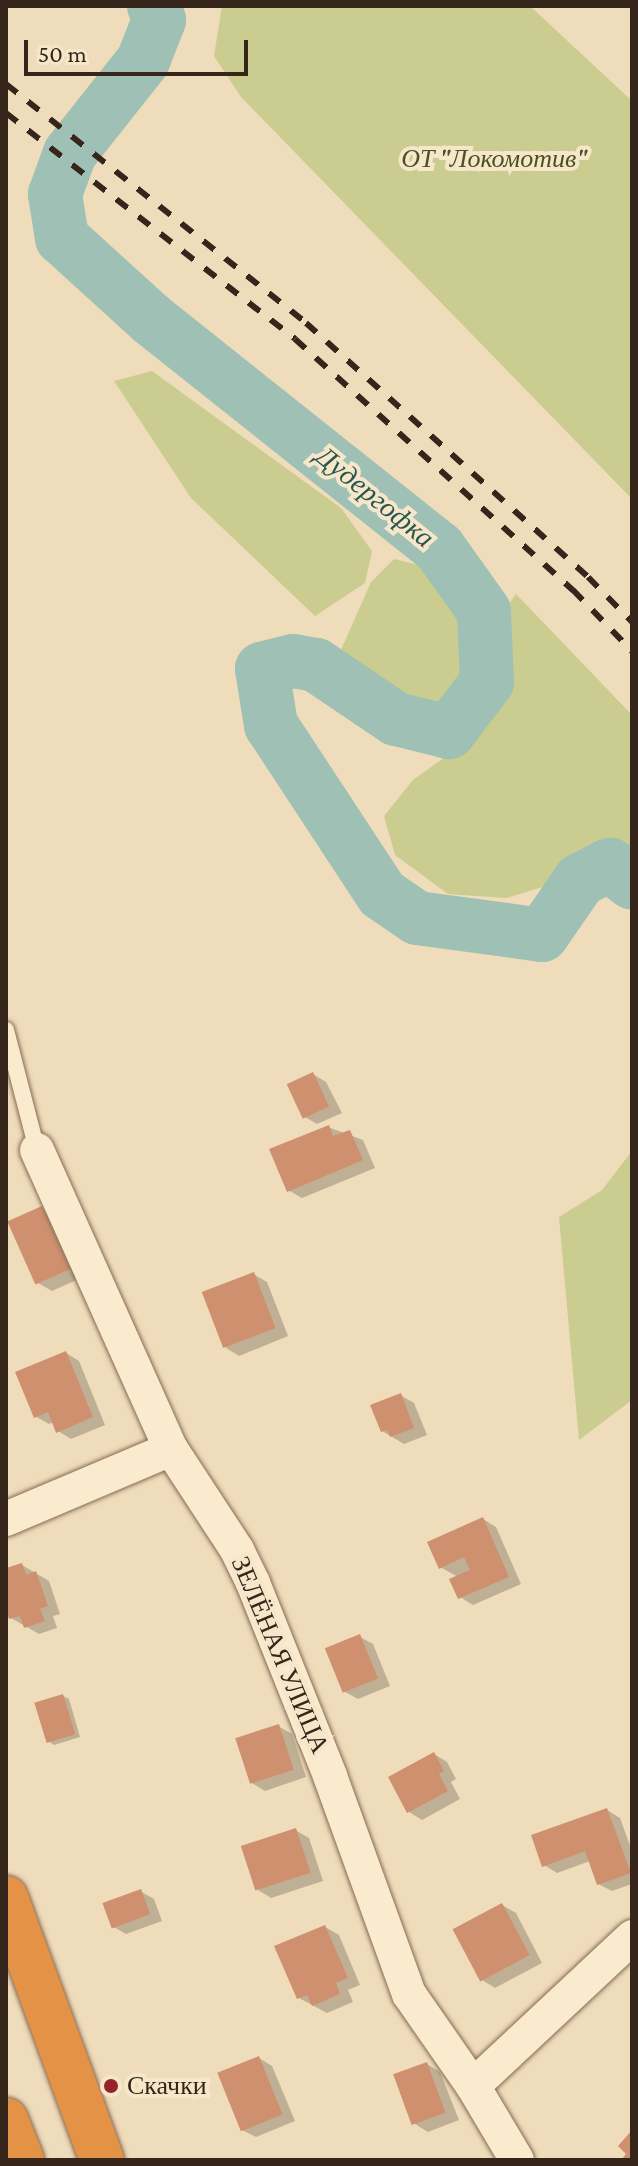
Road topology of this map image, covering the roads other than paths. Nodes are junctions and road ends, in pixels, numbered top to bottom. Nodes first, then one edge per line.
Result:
1 (6, 1030) edge
2 (37, 1150) joint
3 (171, 1449) junction
4 (6, 1519) edge
5 (6, 1898) edge
6 (632, 1937) edge
7 (473, 2086) junction
8 (6, 2120) edge
9 (22, 2160) edge
10 (102, 2160) edge
11 (517, 2160) edge

1 - 2 lane
2 - 3 street, ЗЕЛЁНАЯ УЛИЦА
3 - 4 street
3 - 7 street, ЗЕЛЁНАЯ УЛИЦА
5 - 10 highway
6 - 7 street
7 - 11 street, ЗЕЛЁНАЯ УЛИЦА
8 - 9 highway

